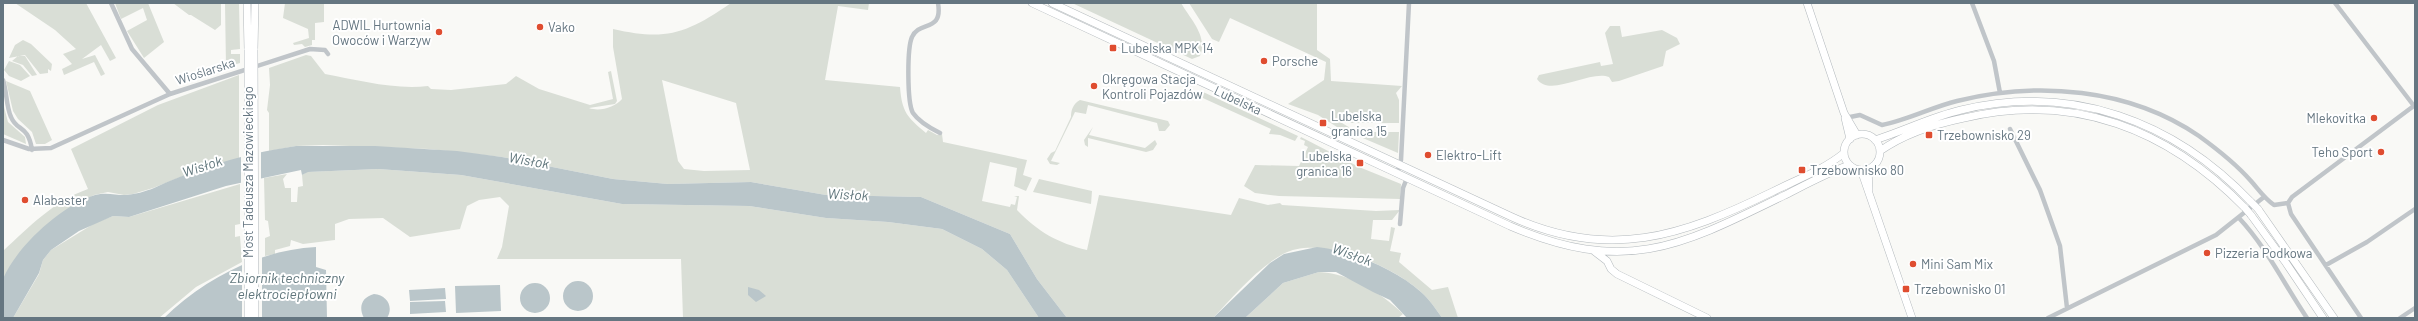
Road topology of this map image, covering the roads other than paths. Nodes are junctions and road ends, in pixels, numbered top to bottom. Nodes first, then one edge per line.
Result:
1 (111, 3) edge
2 (247, 3) edge
3 (255, 3) edge
4 (938, 3) edge
5 (1032, 3) edge
6 (1052, 3) edge
7 (1409, 3) edge
8 (1807, 3) edge
9 (1972, 3) edge
10 (2334, 3) edge
11 (251, 50) junction
12 (328, 54) dead end
13 (3, 80) edge
14 (2000, 93) junction
15 (170, 94) junction
16 (2414, 105) edge
17 (1846, 118) junction
18 (2010, 129) dead end
19 (940, 133) dead end
20 (1857, 135) junction
21 (1850, 139) junction
22 (3, 140) edge
23 (1875, 140) junction
24 (32, 150) junction
25 (1880, 151) junction
26 (1844, 153) junction
27 (1400, 165) junction
28 (1849, 165) junction
29 (1865, 170) junction
30 (1402, 176) junction
31 (2264, 197) junction
32 (2288, 203) junction
33 (2415, 209) edge
34 (2239, 218) junction
35 (1400, 224) dead end
36 (1676, 231) junction
37 (1680, 243) junction
38 (1594, 251) junction
39 (1615, 252) junction
40 (1608, 261) junction
41 (2326, 265) junction
42 (2067, 308) junction
43 (2415, 308) edge
44 (248, 318) edge
45 (255, 318) edge
46 (1707, 318) edge
47 (1912, 318) edge
48 (2048, 318) edge
49 (2307, 318) edge
50 (2323, 318) edge
51 (2334, 318) edge
52 (2362, 318) edge
53 (2400, 318) edge

1 - 15 street, Wioślarska
2 - 11 main road
3 - 11 main road
4 - 19 street
5 - 30 main road, Lubelska
6 - 27 main road, Lubelska
7 - 27 street
8 - 17 main road
9 - 14 street
10 - 16 street
11 - 44 main road, Most Tadeusza Mazowieckiego, bridge
11 - 45 main road, Most Tadeusza Mazowieckiego, bridge
12 - 15 street, Wioślarska
13 - 24 street
14 - 17 street
14 - 31 street
15 - 24 street
16 - 32 street
17 - 20 main road
17 - 21 main road
18 - 42 street
20 - 21 main road
20 - 23 main road
21 - 26 main road
22 - 24 street
23 - 25 main road
23 - 51 main road, bridge
25 - 29 main road
25 - 50 main road, bridge
26 - 28 main road
26 - 36 main road, Lubelska
27 - 30 street
27 - 36 main road, Lubelska
28 - 29 main road
28 - 37 main road, Lubelska
29 - 47 main road
30 - 35 street
30 - 38 main road, Lubelska
31 - 32 street
31 - 34 street
32 - 41 street
33 - 41 street
34 - 42 street
34 - 49 street
36 - 37 main road
37 - 39 main road, Lubelska
38 - 39 main road, Lubelska
38 - 40 main road
39 - 40 main road
40 - 46 main road
41 - 52 street
42 - 48 street
43 - 53 street

